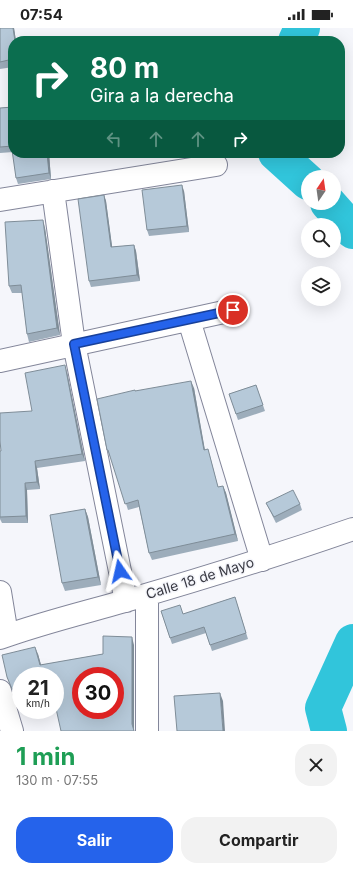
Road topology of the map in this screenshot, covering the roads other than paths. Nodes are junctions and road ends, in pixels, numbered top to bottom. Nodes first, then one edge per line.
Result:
1 (216, 165) dead end
2 (53, 191) junction
3 (0, 200) edge
4 (233, 310) dead end
5 (189, 320) junction
6 (74, 344) junction
7 (0, 361) edge
8 (353, 529) edge
9 (262, 560) junction
10 (0, 592) edge
11 (136, 598) junction
12 (3, 637) edge
13 (0, 691) edge
14 (12, 731) edge
15 (147, 731) edge

1 - 2 street
2 - 3 street
2 - 6 street
4 - 5 street
5 - 6 street
5 - 9 street
6 - 7 street
6 - 11 street
8 - 9 street, Calle 18 de Mayo
9 - 11 street, Calle 18 de Mayo
10 - 12 street
11 - 12 street, Calle 18 de Mayo
11 - 15 street
13 - 14 street

